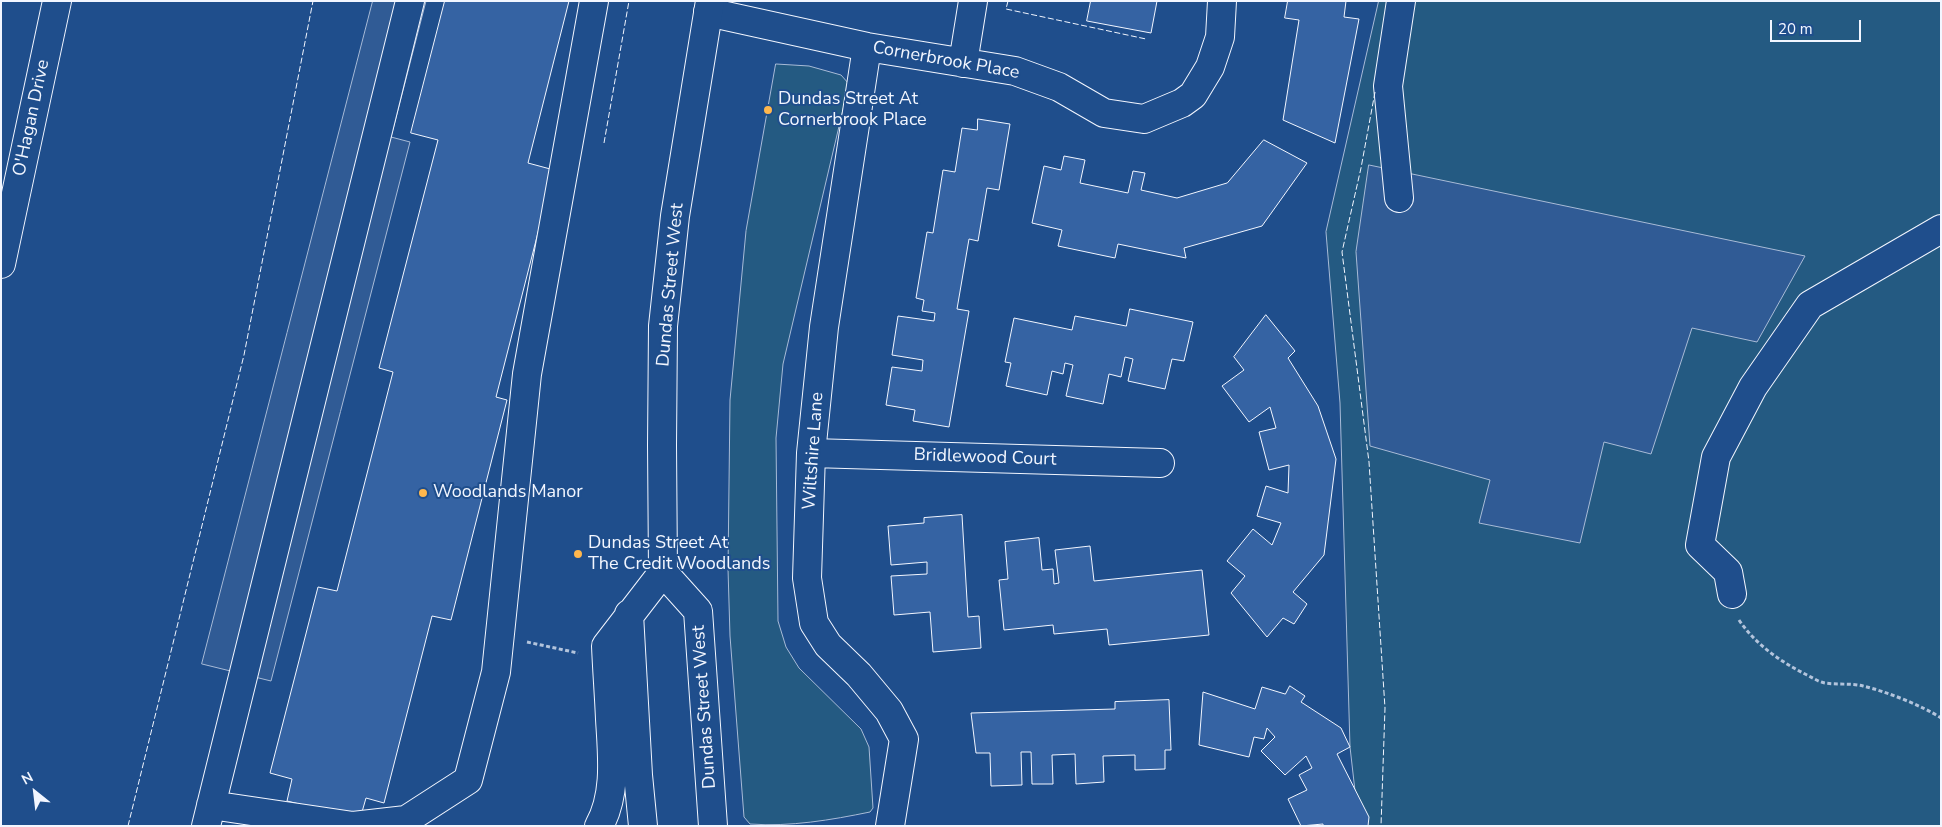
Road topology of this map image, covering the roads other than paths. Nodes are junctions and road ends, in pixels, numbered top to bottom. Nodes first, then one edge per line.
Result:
1 (57, 1) edge
2 (410, 1) edge
3 (594, 1) edge
4 (973, 1) edge
5 (1222, 1) edge
6 (1401, 1) edge
7 (709, 6) edge
8 (867, 47) junction
9 (963, 63) junction
10 (1399, 198) dead end
11 (1941, 229) edge
12 (1, 264) edge
13 (811, 453) junction
14 (1160, 463) dead end
15 (663, 572) junction
16 (1732, 594) road end
17 (629, 614) junction
18 (209, 816) edge
19 (599, 826) edge
20 (643, 826) edge
21 (713, 826) edge
22 (890, 826) edge

1 - 12 street, O'Hagan Drive
2 - 18 street
3 - 18 street
4 - 9 street
5 - 9 street, Cornerbrook Place
6 - 10 street
7 - 8 street, Cornerbrook Place
7 - 15 street, Dundas Street West
8 - 9 street, Cornerbrook Place
8 - 13 street, Wiltshire Lane
11 - 16 street
13 - 14 street, Bridlewood Court
13 - 22 street, Wiltshire Lane
15 - 17 street
15 - 21 street, Dundas Street West
17 - 19 street
17 - 20 street

